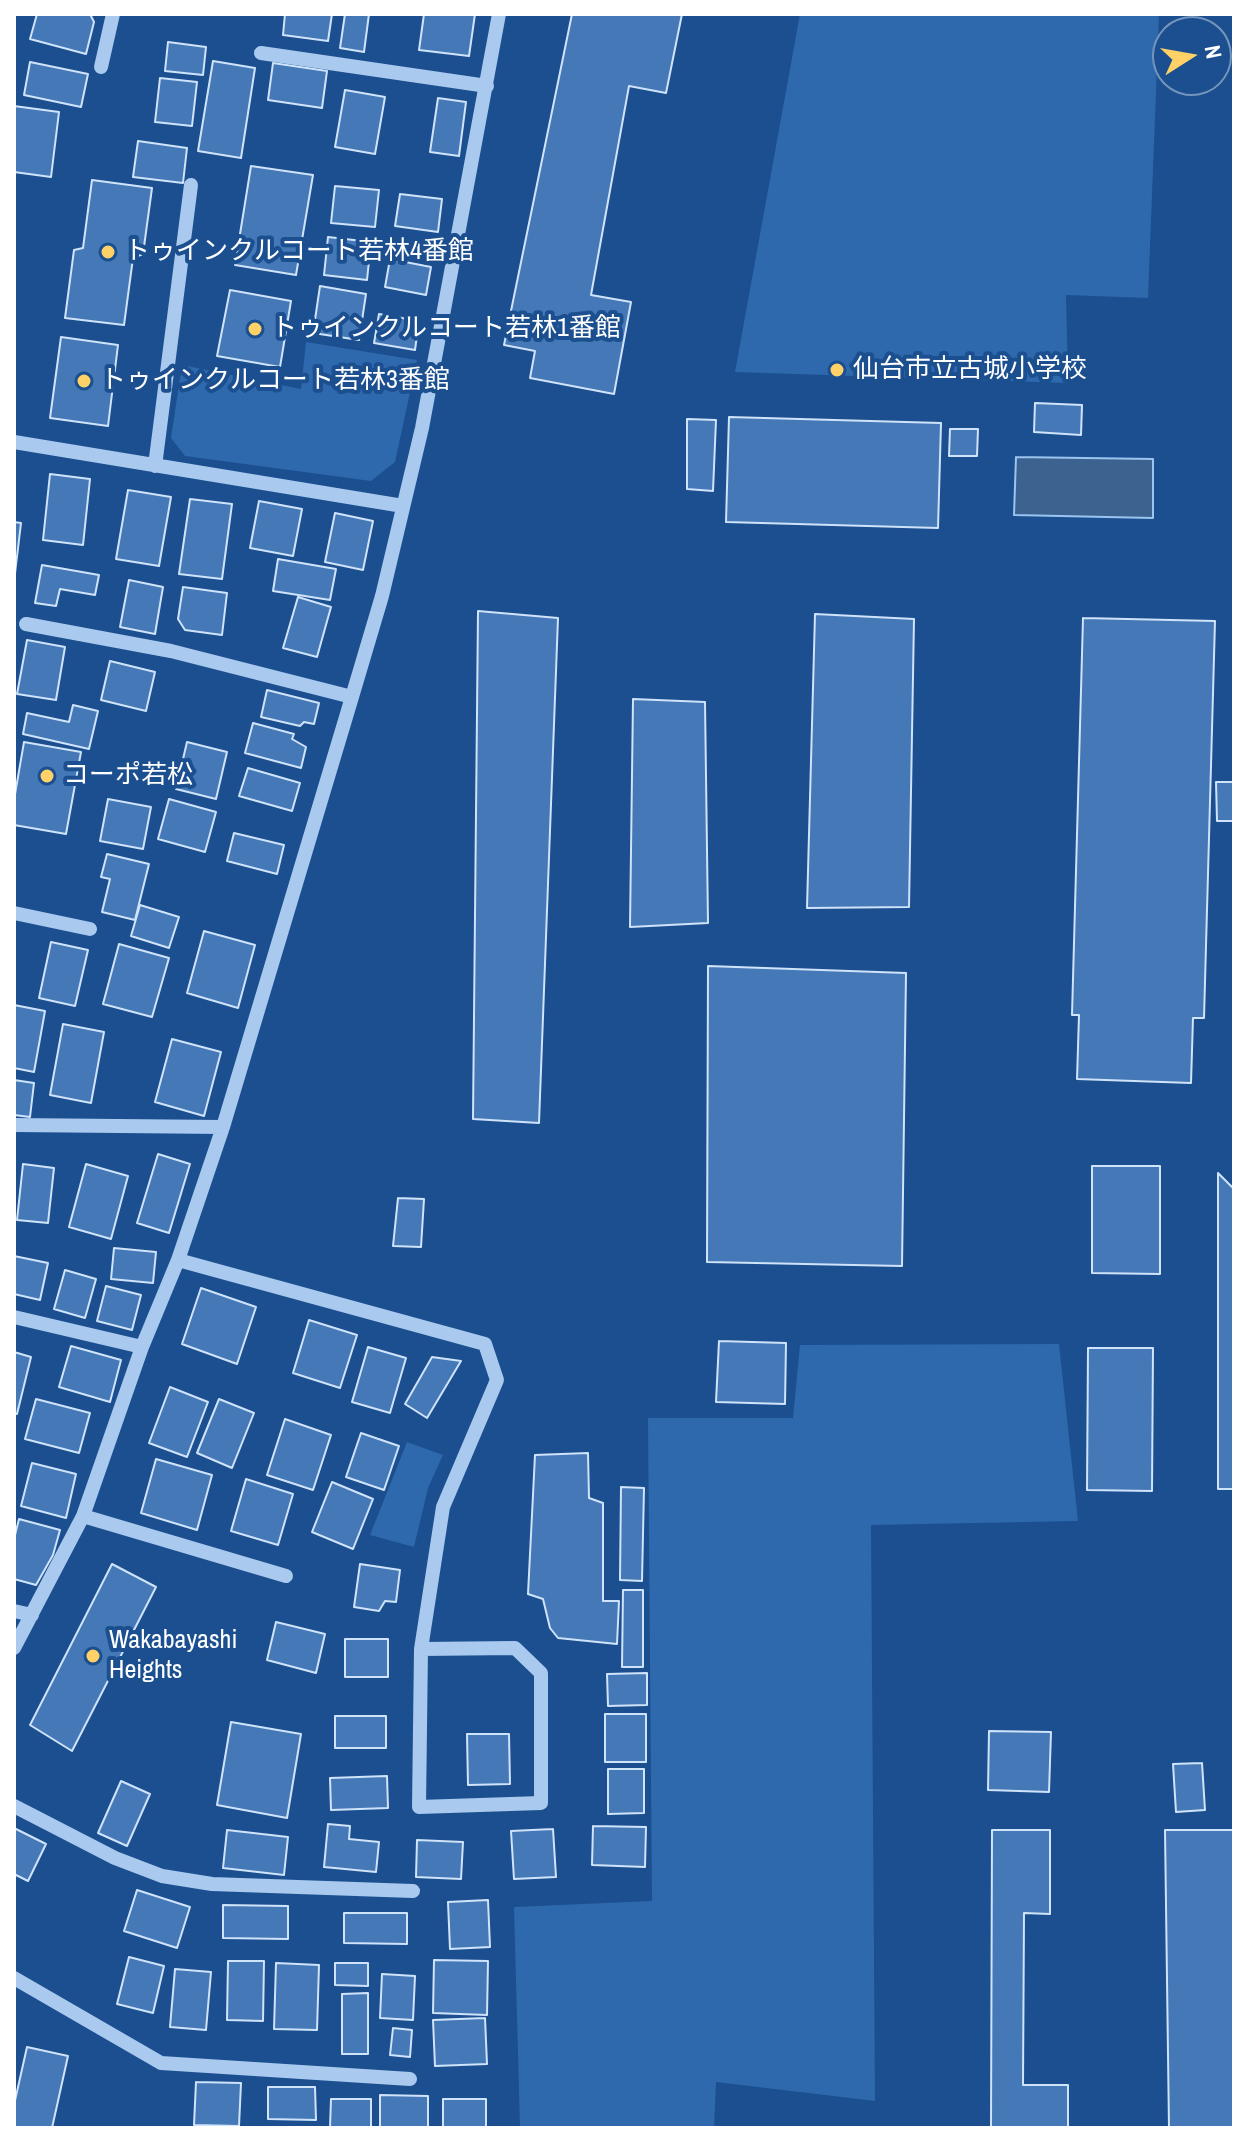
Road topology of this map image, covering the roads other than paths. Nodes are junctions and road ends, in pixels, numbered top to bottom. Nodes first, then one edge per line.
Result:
1 (113, 14) edge
2 (499, 14) edge
3 (261, 53) dead end
4 (101, 67) dead end
5 (487, 86) junction
6 (191, 185) dead end
7 (14, 442) edge
8 (155, 466) junction
9 (403, 506) junction
10 (26, 624) dead end
11 (352, 697) junction
12 (14, 913) edge
13 (90, 929) dead end
14 (14, 1125) edge
15 (223, 1127) junction
16 (178, 1260) junction
17 (14, 1317) edge
18 (142, 1347) junction
19 (83, 1516) junction
20 (286, 1576) dead end
21 (14, 1611) edge
22 (32, 1615) junction
23 (14, 1648) edge
24 (421, 1649) junction
25 (14, 1806) edge
26 (413, 1891) dead end
27 (14, 1978) edge
28 (410, 2079) dead end

1 - 4 street
2 - 5 street
3 - 5 street
5 - 9 street
6 - 8 street
7 - 8 street
8 - 9 street
9 - 11 street
10 - 11 street
11 - 15 street
12 - 13 street
14 - 15 street
15 - 16 street
16 - 18 street
16 - 24 street
17 - 18 street
18 - 19 street
19 - 20 street
19 - 22 street
21 - 22 street
22 - 23 street
24 - 24 street
25 - 26 street
27 - 28 street

